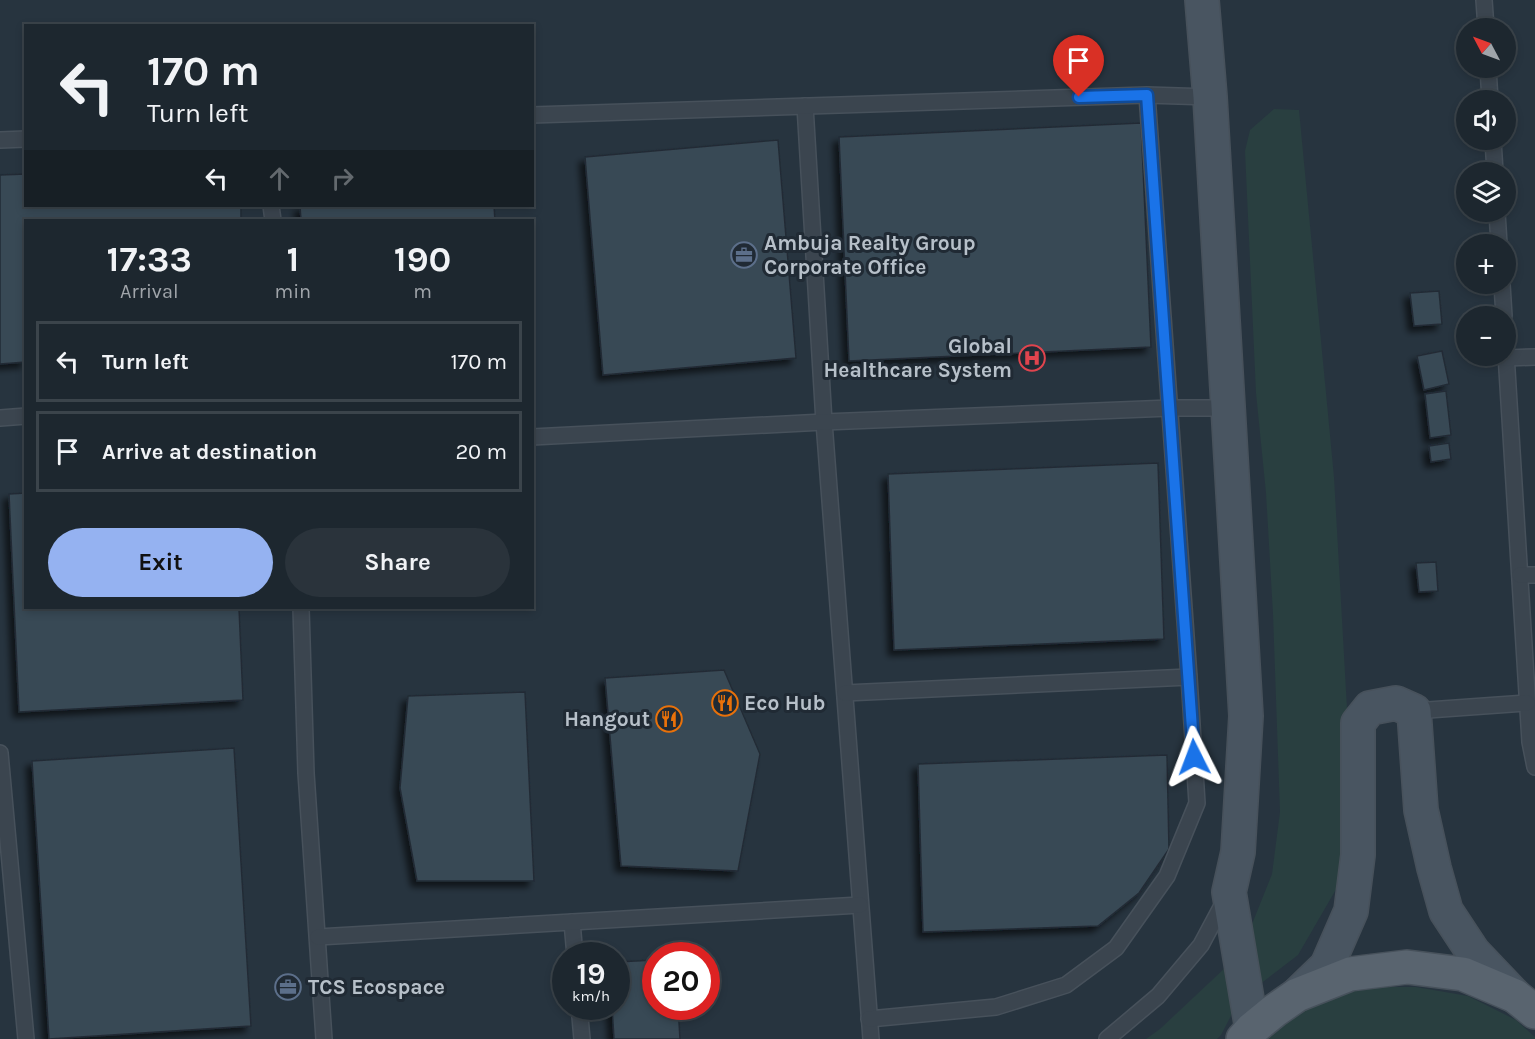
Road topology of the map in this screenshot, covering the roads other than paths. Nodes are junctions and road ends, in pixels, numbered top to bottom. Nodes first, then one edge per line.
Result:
1 (1202, 0) edge
2 (1484, 0) edge
3 (1485, 18) edge
4 (1147, 95) junction
5 (1210, 97) junction
6 (805, 106) junction
7 (534, 115) edge
8 (24, 139) edge
9 (0, 140) edge
10 (1516, 356) edge
11 (1535, 357) edge
12 (1507, 366) edge
13 (1170, 408) junction
14 (1229, 408) junction
15 (24, 416) edge
16 (0, 418) edge
17 (824, 422) junction
18 (534, 437) edge
19 (1527, 575) edge
20 (301, 609) edge
21 (1189, 677) junction
22 (845, 693) junction
23 (1527, 703) junction
24 (1414, 711) junction
25 (0, 753) edge
26 (1535, 767) edge
27 (1229, 892) junction
28 (861, 905) junction
29 (572, 922) junction
30 (318, 937) junction
31 (574, 942) edge
32 (1298, 995) junction
33 (1525, 1004) edge
34 (869, 1019) junction
35 (580, 1020) edge
36 (1248, 1034) edge
37 (26, 1039) edge
38 (324, 1039) edge
39 (582, 1039) edge
40 (871, 1039) edge
41 (1107, 1039) edge

1 - 5 street
2 - 3 lane
4 - 5 lane
4 - 6 lane
4 - 13 lane
5 - 14 street
6 - 7 lane
6 - 17 lane
8 - 9 lane
10 - 11 lane
12 - 19 lane
13 - 14 lane
13 - 17 lane
13 - 21 lane
14 - 27 street
15 - 16 lane
17 - 18 lane
17 - 22 lane
19 - 23 lane
20 - 30 lane
21 - 22 lane
21 - 34 lane
22 - 28 lane
23 - 24 lane
23 - 26 lane
24 - 32 street
24 - 33 street
25 - 37 lane
27 - 36 street
27 - 41 lane
28 - 29 lane
28 - 34 lane
29 - 30 lane
29 - 31 lane
30 - 38 lane
32 - 33 main road
32 - 36 main road
34 - 40 lane
35 - 39 lane

